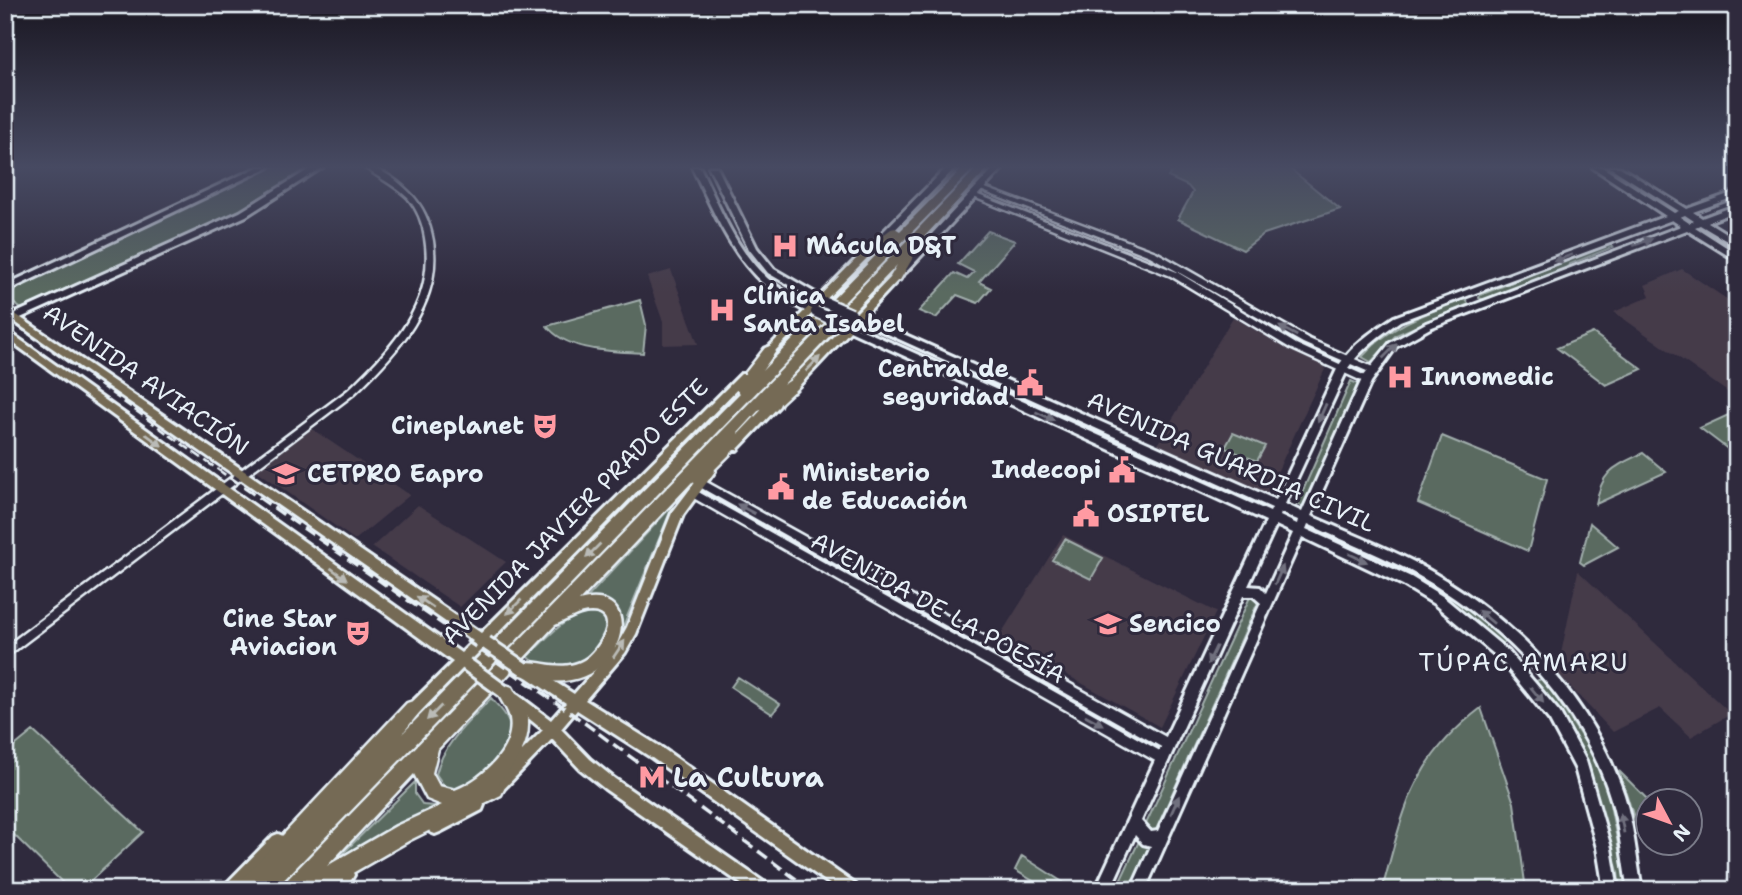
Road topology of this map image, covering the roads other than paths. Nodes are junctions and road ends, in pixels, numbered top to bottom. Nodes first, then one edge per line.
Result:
1 (176, 209) edge
2 (252, 209) edge
3 (420, 209) edge
4 (717, 209) edge
5 (733, 209) edge
6 (911, 209) edge
7 (919, 209) edge
8 (929, 209) edge
9 (945, 209) edge
10 (953, 209) edge
11 (961, 209) edge
12 (1017, 209) edge
13 (1025, 209) edge
14 (1661, 209) edge
15 (1680, 209) edge
16 (1693, 209) edge
17 (1735, 209) edge
18 (1685, 212) junction
19 (1673, 216) junction
20 (738, 218) junction
21 (723, 221) junction
22 (1700, 222) junction
23 (1687, 226) junction
24 (1607, 242) junction
25 (1737, 244) edge
26 (1617, 251) junction
27 (867, 253) junction
28 (1737, 258) edge
29 (896, 277) junction
30 (5, 289) edge
31 (1474, 292) junction
32 (824, 301) junction
33 (1486, 303) junction
34 (814, 311) junction
35 (9, 316) edge
36 (855, 316) junction
37 (845, 325) junction
38 (5, 332) edge
39 (770, 351) junction
40 (1348, 359) junction
41 (1342, 369) junction
42 (1370, 375) junction
43 (794, 383) junction
44 (242, 474) junction
45 (701, 483) junction
46 (223, 489) junction
47 (693, 493) junction
48 (1277, 513) junction
49 (624, 519) junction
50 (769, 521) junction
51 (1301, 525) junction
52 (760, 531) junction
53 (627, 537) junction
54 (1242, 591) junction
55 (1266, 602) junction
56 (543, 625) junction
57 (483, 642) junction
58 (5, 653) edge
59 (463, 662) junction
60 (525, 669) junction
61 (505, 692) junction
62 (576, 702) junction
63 (413, 709) junction
64 (552, 729) junction
65 (431, 742) junction
66 (1170, 745) junction
67 (1163, 759) junction
68 (495, 789) junction
69 (1133, 823) junction
70 (1161, 837) junction
71 (230, 890) edge
72 (245, 890) edge
73 (260, 890) edge
74 (291, 890) edge
75 (304, 890) edge
76 (327, 890) edge
77 (762, 890) edge
78 (851, 890) edge
79 (1102, 890) edge
80 (1138, 890) edge
81 (1611, 890) edge
82 (1635, 890) edge

1 - 30 main road
2 - 35 main road
3 - 44 street
4 - 21 main road, AVENIDA GUARDIA CIVIL
5 - 20 main road, AVENIDA GUARDIA CIVIL
6 - 27 main road, AVENIDA JAVIER PRADO ESTE
7 - 27 highway
8 - 49 highway, AVENIDA JAVIER PRADO ESTE
9 - 53 highway
10 - 29 highway
11 - 29 main road
12 - 41 street
40 -> 13 street
14 - 19 main road
15 - 18 main road
16 - 18 main road
17 - 22 main road
18 - 19 main road
18 - 22 main road
19 - 23 main road
19 - 24 main road
20 - 21 main road
20 - 32 main road, AVENIDA GUARDIA CIVIL
21 - 34 main road, AVENIDA GUARDIA CIVIL
22 - 23 main road
22 - 25 main road
26 -> 23 main road
23 - 28 main road
24 - 26 main road
24 -> 31 main road
26 - 33 main road
27 - 32 main road, AVENIDA JAVIER PRADO ESTE
29 - 36 main road
31 - 33 main road
31 - 40 main road
32 - 34 main road, AVENIDA JAVIER PRADO ESTE
32 - 36 main road, AVENIDA GUARDIA CIVIL, bridge
42 -> 33 main road
34 - 37 main road, AVENIDA GUARDIA CIVIL, bridge
34 - 39 main road, AVENIDA JAVIER PRADO ESTE
35 - 44 main road, AVENIDA AVIACIÓN
36 - 37 main road
36 - 48 main road, AVENIDA GUARDIA CIVIL
43 -> 37 main road
37 -> 48 main road, AVENIDA GUARDIA CIVIL
38 -> 46 main road, AVENIDA AVIACIÓN
39 - 49 highway
39 -> 57 main road, AVENIDA JAVIER PRADO ESTE
40 - 41 main road
40 - 42 street
41 - 42 street
41 -> 48 main road
42 - 51 main road
43 - 45 main road
43 - 53 highway
44 - 46 street
57 -> 44 main road, AVENIDA AVIACIÓN
45 - 47 main road
50 -> 45 street, AVENIDA DE LA POESÍA
46 - 58 street
46 -> 59 main road, AVENIDA AVIACIÓN
47 - 52 street, AVENIDA DE LA POESÍA
62 -> 47 main road
48 - 51 main road, AVENIDA GUARDIA CIVIL
48 - 54 main road
49 -> 73 highway, AVENIDA JAVIER PRADO ESTE
50 - 52 street
50 - 66 street, AVENIDA DE LA POESÍA
55 -> 51 main road
51 -> 81 main road, AVENIDA GUARDIA CIVIL
82 -> 51 main road, AVENIDA GUARDIA CIVIL
52 -> 67 street, AVENIDA DE LA POESÍA
53 - 56 highway
54 - 55 main road
54 -> 66 main road
70 -> 55 main road
56 - 60 highway
56 - 65 highway
57 - 59 main road, AVENIDA JAVIER PRADO ESTE
57 - 60 main road, AVENIDA AVIACIÓN, bridge
59 - 61 main road, AVENIDA AVIACIÓN, bridge
59 - 63 main road, AVENIDA JAVIER PRADO ESTE
60 - 62 main road, AVENIDA AVIACIÓN
61 - 64 main road, AVENIDA AVIACIÓN
61 - 65 highway
62 - 64 main road
62 - 78 main road, AVENIDA AVIACIÓN
63 - 71 main road, AVENIDA JAVIER PRADO ESTE
63 - 72 highway
64 - 68 main road
64 - 77 main road, AVENIDA AVIACIÓN
65 - 74 highway
66 - 67 main road
67 - 69 main road
68 - 75 highway
68 - 76 main road
69 - 70 main road
69 - 79 main road
70 - 80 main road

